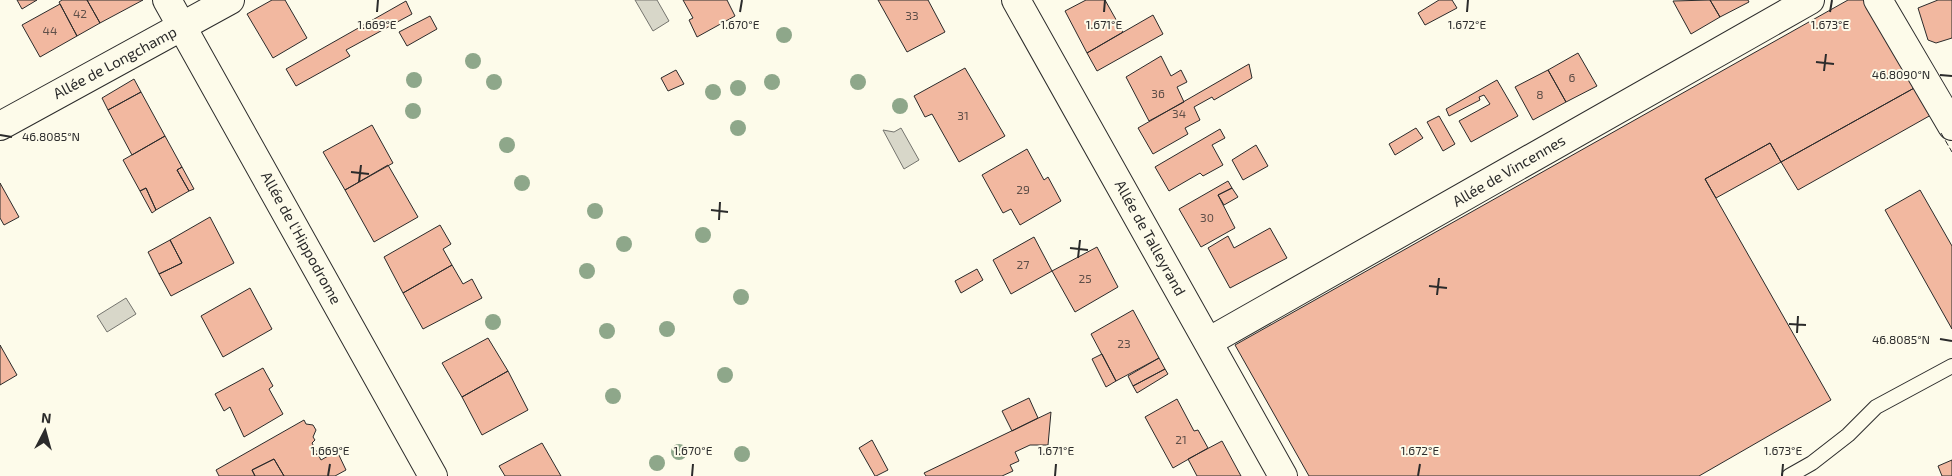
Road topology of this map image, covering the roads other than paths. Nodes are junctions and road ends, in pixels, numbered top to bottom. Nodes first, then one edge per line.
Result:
1 (167, 0) edge
2 (230, 0) edge
3 (1016, 0) edge
4 (1810, 0) edge
5 (1878, 0) edge
6 (183, 27) junction
7 (0, 126) edge
8 (1952, 126) edge
9 (1208, 342) junction
10 (1952, 366) edge
11 (434, 476) edge
12 (1283, 476) edge
13 (1789, 476) edge

1 - 6 street, Allée de l'Hippodrome
2 - 6 street, Allée de Longchamp
3 - 9 street, Allée de Talleyrand
4 - 9 street, Allée de Vincennes
5 - 8 street
6 - 7 street, Allée de Longchamp
6 - 11 street, Allée de l'Hippodrome
9 - 12 street, Allée de Talleyrand
10 - 13 lane

